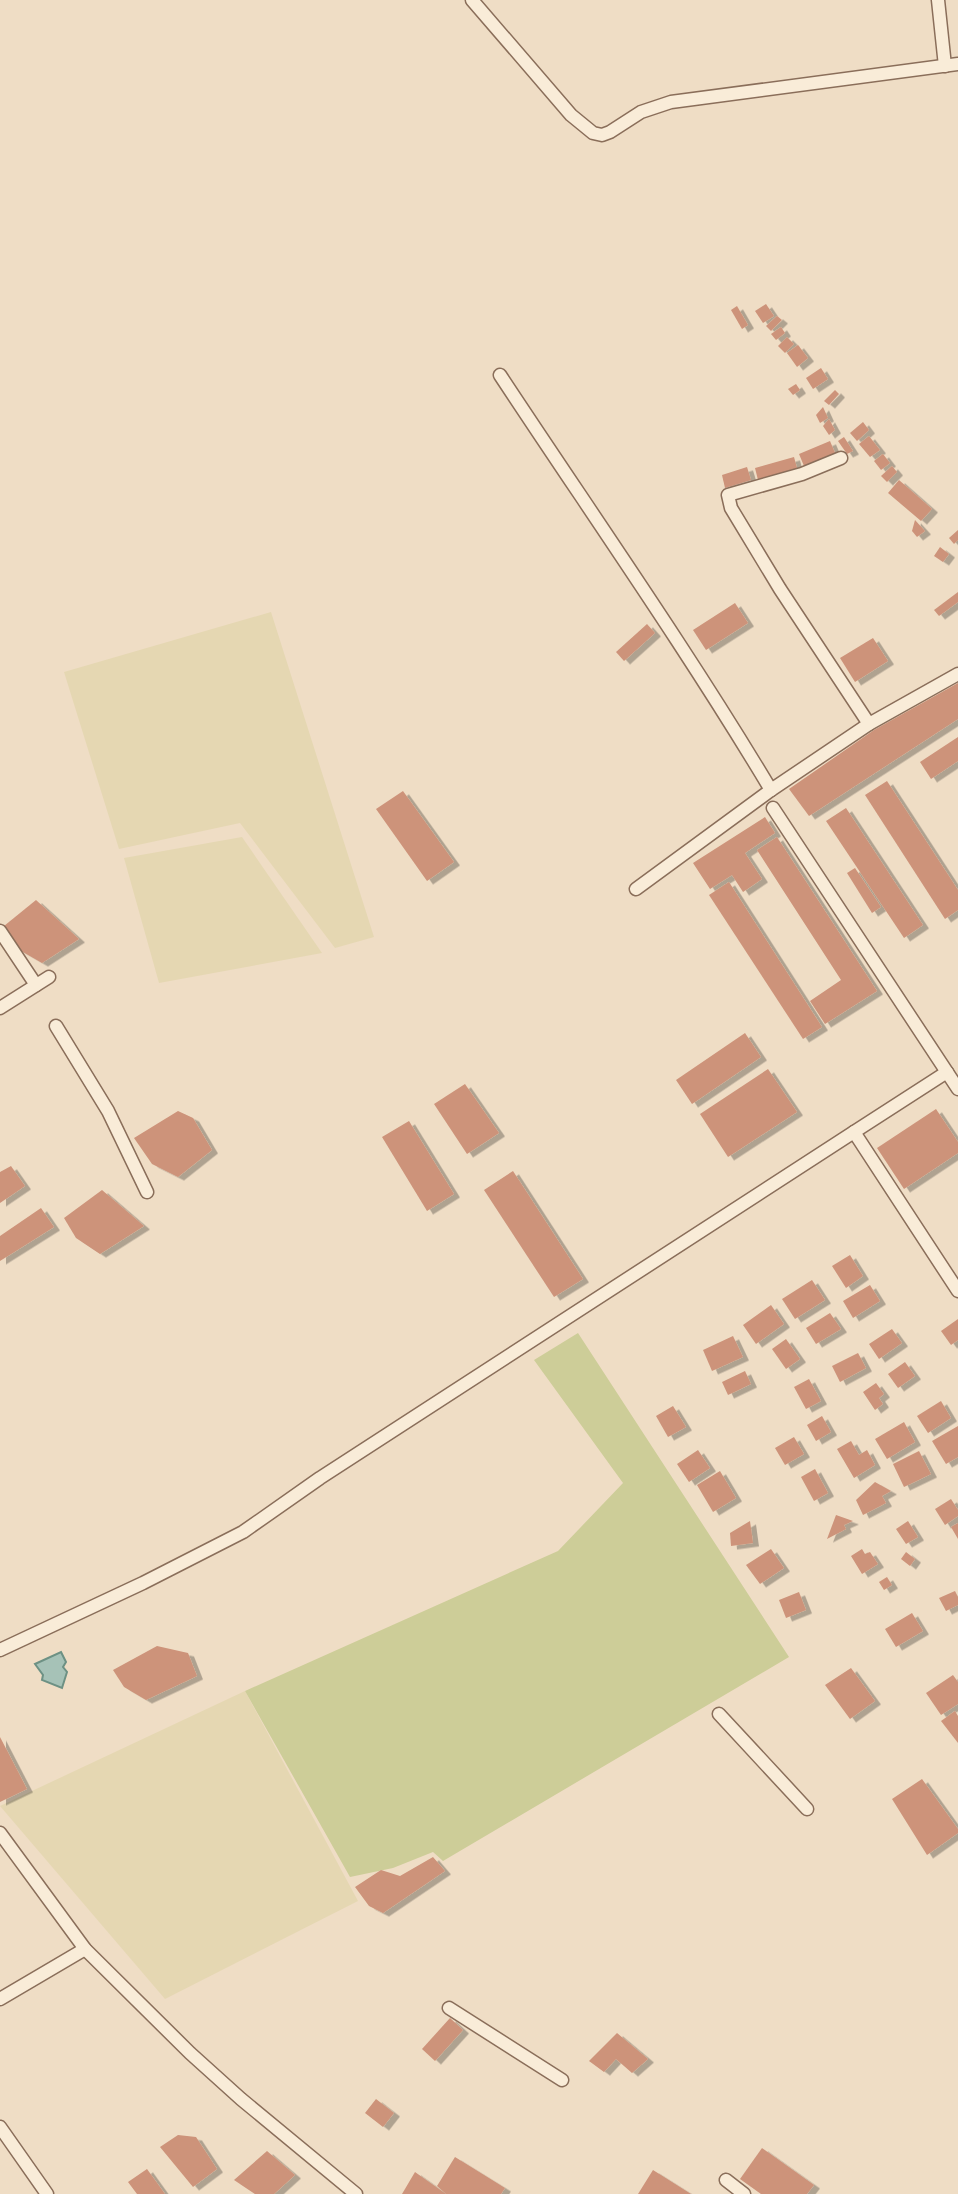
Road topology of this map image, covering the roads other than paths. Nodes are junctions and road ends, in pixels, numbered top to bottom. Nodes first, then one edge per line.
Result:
1 (472, 0) edge
2 (938, 0) edge
3 (951, 65) edge
4 (500, 375) dead end
5 (841, 458) dead end
6 (958, 674) edge
7 (869, 724) junction
8 (771, 790) junction
9 (773, 807) dead end
10 (636, 889) dead end
11 (0, 931) edge
12 (49, 977) dead end
13 (36, 985) junction
14 (0, 1008) edge
15 (56, 1027) dead end
16 (947, 1072) junction
17 (958, 1089) edge
18 (854, 1132) junction
19 (148, 1192) dead end
20 (958, 1290) edge
21 (0, 1650) edge
22 (719, 1714) dead end
23 (807, 1809) dead end
24 (0, 1833) edge
25 (85, 1949) junction
26 (0, 1999) edge
27 (449, 2008) dead end
28 (562, 2080) dead end
29 (0, 2127) edge
30 (726, 2180) dead end
31 (47, 2194) edge
32 (356, 2194) edge
33 (744, 2194) edge

1 - 3 street
2 - 3 street
4 - 8 street
5 - 7 street
6 - 7 street
7 - 8 street
8 - 10 street
9 - 16 street
11 - 13 street
12 - 13 street
13 - 14 street
15 - 19 street
16 - 17 street
16 - 18 street
18 - 20 street
18 - 21 street
22 - 23 street
24 - 25 street
25 - 26 street
25 - 32 street
27 - 28 street
29 - 31 street
30 - 33 street

